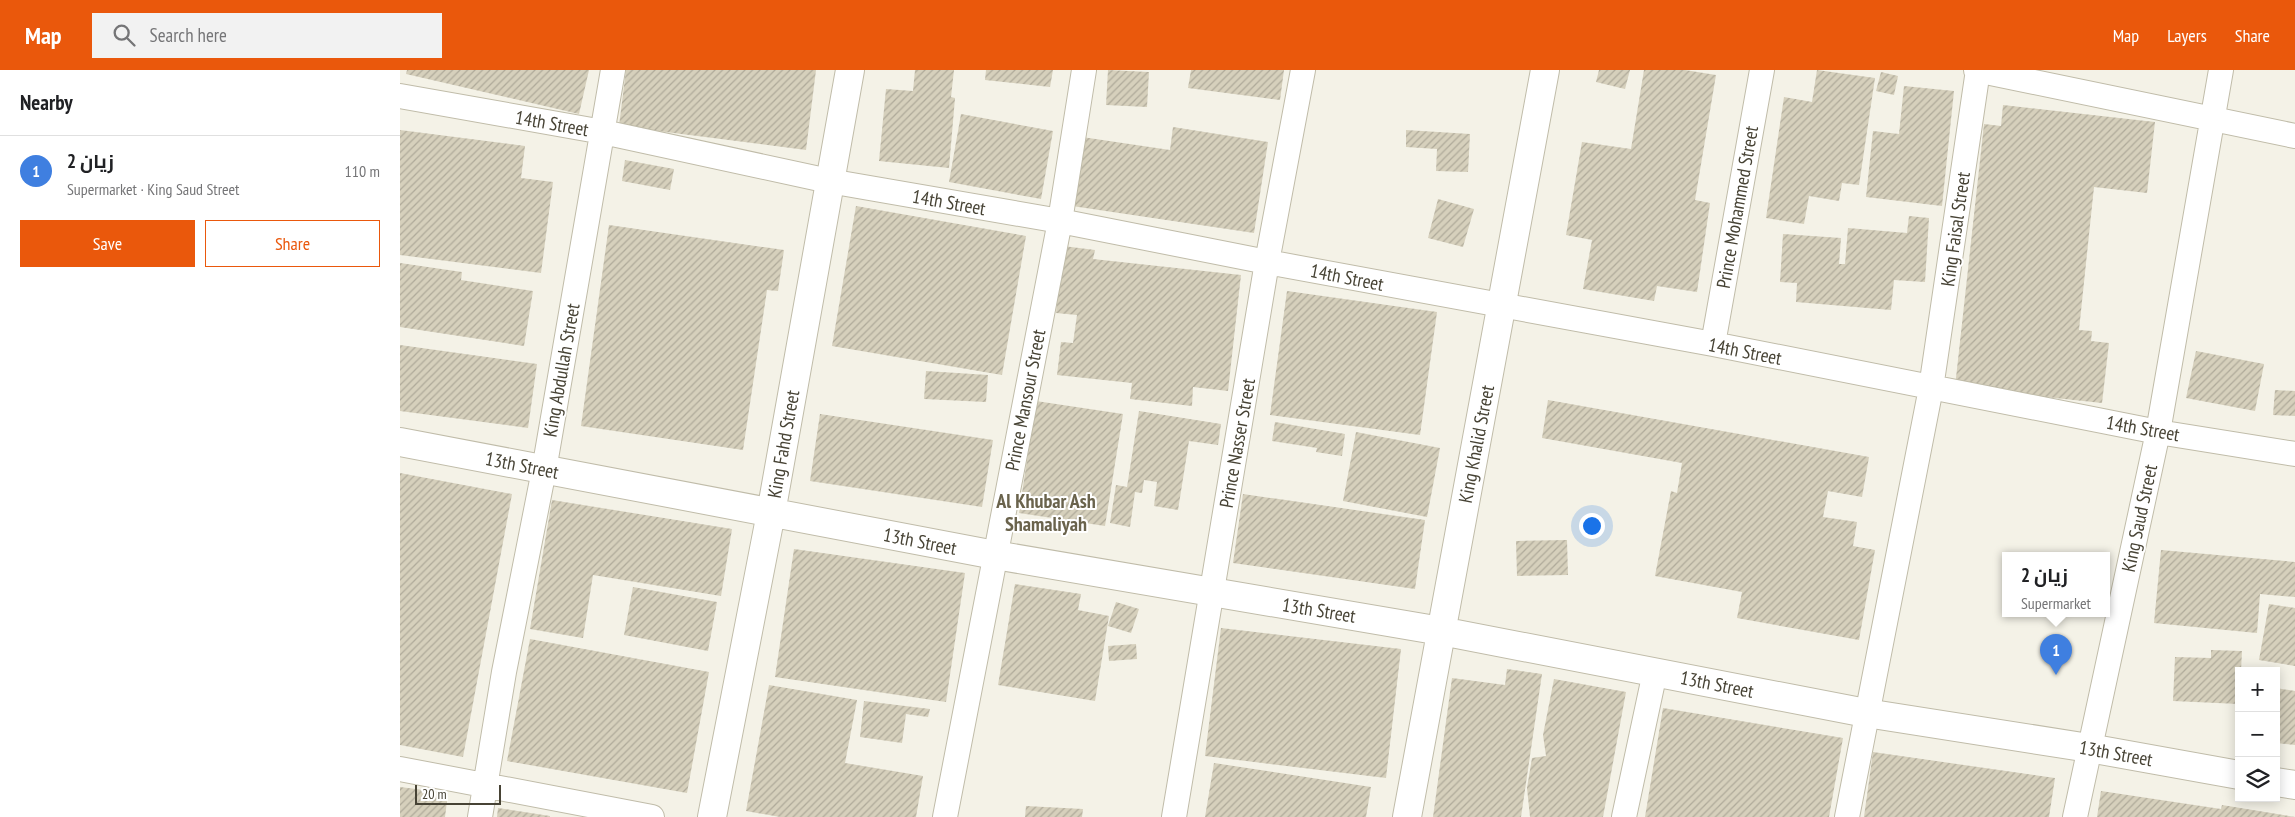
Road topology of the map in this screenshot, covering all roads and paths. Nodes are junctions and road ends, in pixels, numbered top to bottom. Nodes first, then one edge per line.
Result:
1 (613, 70) edge
2 (850, 70) edge
3 (1084, 70) edge
4 (1303, 70) edge
5 (1545, 70) edge
6 (1762, 70) edge
7 (1977, 70) edge
8 (2221, 70) edge
9 (400, 96) edge
10 (2213, 120) junction
11 (602, 132) junction
12 (2295, 136) edge
13 (829, 181) junction
14 (1060, 221) junction
15 (1267, 262) junction
16 (1502, 306) junction
17 (1713, 344) junction
18 (1931, 388) junction
19 (2158, 432) junction
20 (400, 442) edge
21 (2295, 454) edge
22 (544, 470) junction
23 (771, 513) junction
24 (995, 555) junction
25 (1212, 592) junction
26 (1441, 631) junction
27 (1655, 672) junction
28 (1866, 713) junction
29 (2089, 748) junction
30 (400, 769) edge
31 (2235, 774) edge
32 (2280, 783) edge
33 (485, 785) junction
34 (2295, 785) edge
35 (480, 817) edge
36 (652, 817) edge
37 (712, 817) edge
38 (945, 817) edge
39 (1174, 817) edge
40 (1407, 817) edge
41 (1624, 817) edge
42 (1847, 817) edge
43 (2075, 817) edge

1 - 11 street, King Abdullah Street
2 - 13 street, King Fahd Street
3 - 14 street, Prince Mansour Street
4 - 15 street, Prince Nasser Street
5 - 16 street, King Khalid Street
6 - 17 street, Prince Mohammed Street
7 - 10 street
7 - 18 street, King Faisal Street
8 - 10 street, King Saud Street
9 - 11 street, 14th Street
10 - 12 street
10 - 19 street, King Saud Street
11 - 13 street, 14th Street
11 - 22 street, King Abdullah Street
13 - 14 street, 14th Street
13 - 23 street, King Fahd Street
14 - 15 street, 14th Street
14 - 24 street, Prince Mansour Street
15 - 16 street, 14th Street
15 - 25 street, Prince Nasser Street
16 - 17 street, 14th Street
16 - 26 street, King Khalid Street
17 - 18 street, 14th Street
18 - 19 street, 14th Street
18 - 28 street, King Faisal Street
19 - 21 street, 14th Street
19 - 29 street, King Saud Street
20 - 22 street, 13th Street
22 - 23 street, 13th Street
22 - 33 street, King Abdullah Street
23 - 24 street, 13th Street
23 - 37 street, King Fahd Street
24 - 25 street, 13th Street
24 - 38 street, Prince Mansour Street
25 - 26 street, 13th Street
25 - 39 street, Prince Nasser Street
26 - 27 street, 13th Street
26 - 40 street, King Khalid Street
27 - 28 street, 13th Street
27 - 41 street
28 - 29 street, 13th Street
28 - 42 street
29 - 31 street, 13th Street
29 - 43 street, King Saud Street
30 - 33 street
32 - 34 street
33 - 35 street, King Abdullah Street
33 - 36 street

